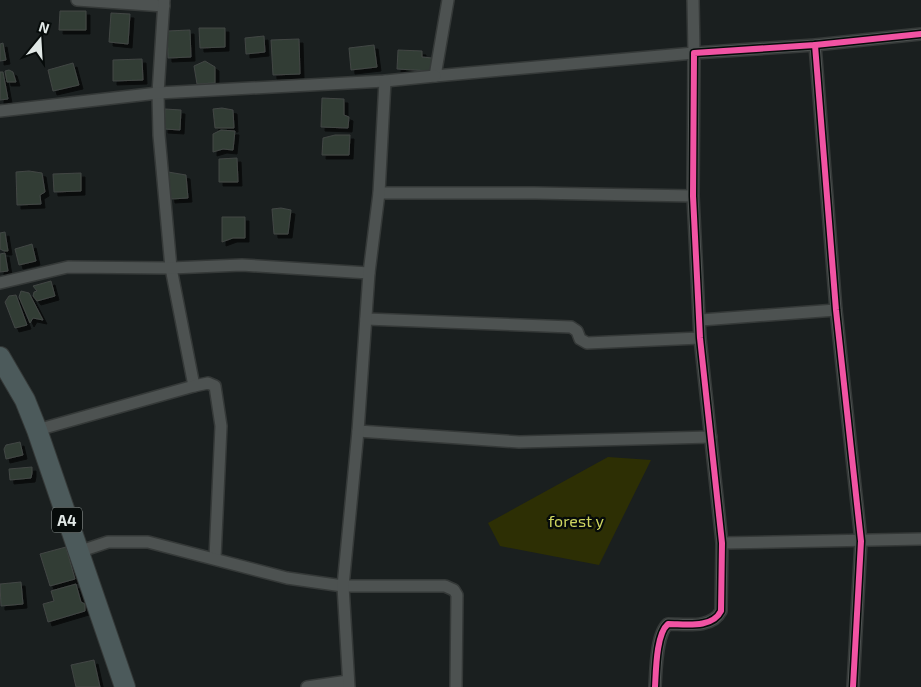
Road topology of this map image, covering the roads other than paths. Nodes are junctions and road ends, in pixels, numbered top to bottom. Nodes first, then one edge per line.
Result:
1 (77, 0) edge
2 (448, 0) edge
3 (693, 0) edge
4 (164, 3) edge
5 (921, 34) edge
6 (815, 45) junction
7 (694, 53) junction
8 (435, 76) junction
9 (386, 81) junction
10 (158, 93) junction
11 (0, 111) edge
12 (379, 193) junction
13 (693, 196) junction
14 (171, 268) junction
15 (369, 273) junction
16 (0, 283) edge
17 (836, 310) junction
18 (366, 319) junction
19 (701, 320) junction
20 (700, 338) junction
21 (0, 357) edge
22 (194, 386) junction
23 (37, 430) junction
24 (358, 431) junction
25 (711, 437) junction
26 (921, 539) edge
27 (861, 541) junction
28 (722, 543) junction
29 (78, 552) junction
30 (215, 558) junction
31 (343, 586) junction
32 (348, 684) edge
33 (125, 687) edge
34 (307, 687) edge
35 (456, 687) edge
36 (655, 687) edge
37 (853, 687) edge

1 - 4 street
2 - 8 street
3 - 7 street
4 - 10 street
5 - 6 street
6 - 7 street
6 - 17 street
7 - 8 street
7 - 13 street
8 - 9 street
9 - 10 street
9 - 12 street
10 - 11 street
10 - 14 street
12 - 13 street
12 - 15 street
13 - 19 street
14 - 15 street
14 - 16 street
14 - 22 street
15 - 18 street
17 - 19 street
17 - 27 street
18 - 20 street
18 - 24 street
19 - 20 street
20 - 25 street
21 - 23 highway, A4
22 - 23 street
22 - 30 street
23 - 29 highway, A4
24 - 25 street
24 - 31 street
25 - 28 street
26 - 27 street
27 - 28 street
27 - 37 street
28 - 36 street
29 - 30 street
29 - 33 highway, A4
30 - 31 street
31 - 32 street
31 - 35 street
32 - 34 street

